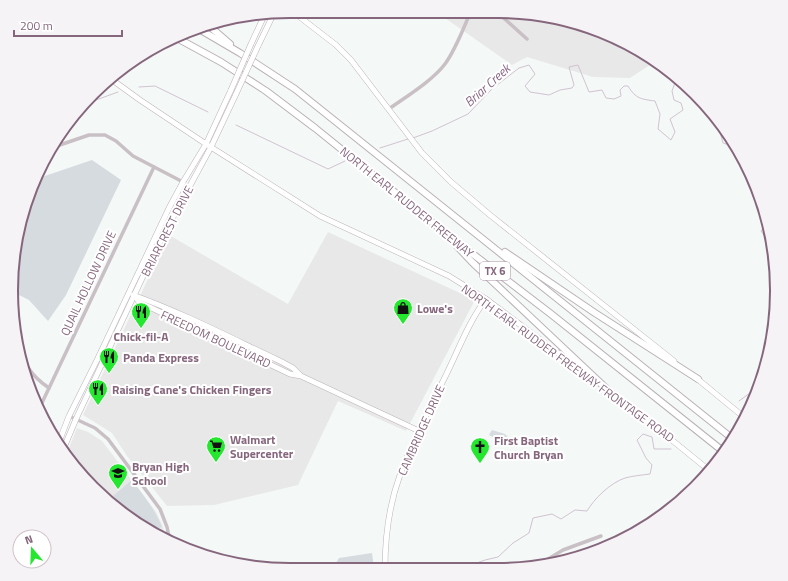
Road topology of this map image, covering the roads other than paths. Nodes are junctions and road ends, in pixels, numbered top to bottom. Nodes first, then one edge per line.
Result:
1 (301, 18) edge
2 (468, 18) edge
3 (504, 18) edge
4 (271, 19) edge
5 (262, 20) edge
6 (213, 29) edge
7 (204, 32) edge
8 (527, 39) dead end
9 (182, 41) edge
10 (240, 53) junction
11 (115, 82) edge
12 (389, 109) junction
13 (61, 144) edge
14 (206, 144) junction
15 (211, 147) junction
16 (154, 167) junction
17 (183, 182) junction
18 (444, 232) junction
19 (477, 234) junction
20 (129, 293) junction
21 (135, 296) junction
22 (486, 300) junction
23 (194, 321) junction
24 (191, 327) junction
25 (223, 335) junction
26 (220, 341) junction
27 (257, 350) junction
28 (254, 357) junction
29 (30, 371) edge
30 (301, 376) junction
31 (698, 379) junction
32 (49, 388) junction
33 (611, 393) junction
34 (42, 402) edge
35 (740, 414) edge
36 (69, 416) junction
37 (76, 419) junction
38 (419, 431) junction
39 (728, 435) edge
40 (61, 437) edge
41 (65, 444) edge
42 (719, 448) edge
43 (705, 467) edge
44 (169, 534) edge
45 (601, 536) dead end
46 (551, 558) edge
47 (385, 563) edge

1 - 12 main road
2 - 12 street
3 - 8 street
4 - 15 main road, BRIARCREST DRIVE, bridge
5 - 14 main road, BRIARCREST DRIVE, bridge
6 - 10 highway
7 - 10 highway, NORTH EARL RUDDER FREEWAY / TX 6
9 - 18 highway, NORTH EARL RUDDER FREEWAY / TX 6
10 - 19 highway, NORTH EARL RUDDER FREEWAY / TX 6
11 - 14 main road, NORTH EARL RUDDER FREEWAY FRONTAGE ROAD
12 - 31 main road
13 - 16 street
14 - 15 main road, NORTH EARL RUDDER FREEWAY FRONTAGE ROAD
14 - 17 main road, BRIARCREST DRIVE
15 - 21 main road, BRIARCREST DRIVE
15 - 22 main road, NORTH EARL RUDDER FREEWAY FRONTAGE ROAD
16 - 17 street
16 - 32 street, QUAIL HOLLOW DRIVE
17 - 20 main road, BRIARCREST DRIVE
18 - 33 highway
18 - 42 highway, NORTH EARL RUDDER FREEWAY / TX 6
19 - 31 highway
19 - 39 highway, NORTH EARL RUDDER FREEWAY / TX 6
20 - 21 main road, FREEDOM BOULEVARD
20 - 36 main road, BRIARCREST DRIVE
21 - 23 main road, FREEDOM BOULEVARD
21 - 24 main road, FREEDOM BOULEVARD
21 - 37 main road, BRIARCREST DRIVE
22 - 33 main road, NORTH EARL RUDDER FREEWAY FRONTAGE ROAD
22 - 38 main road, CAMBRIDGE DRIVE
23 - 24 main road
23 - 25 main road, FREEDOM BOULEVARD
24 - 26 main road, FREEDOM BOULEVARD
25 - 26 main road
25 - 27 main road, FREEDOM BOULEVARD
26 - 28 main road, FREEDOM BOULEVARD
27 - 28 main road
27 - 30 main road, FREEDOM BOULEVARD
28 - 30 main road, FREEDOM BOULEVARD
29 - 32 street
30 - 38 main road, FREEDOM BOULEVARD
31 - 35 main road
32 - 34 street, QUAIL HOLLOW DRIVE
33 - 43 main road, NORTH EARL RUDDER FREEWAY FRONTAGE ROAD
36 - 37 street
36 - 40 main road, BRIARCREST DRIVE
37 - 41 main road, BRIARCREST DRIVE
37 - 44 street
38 - 47 main road, CAMBRIDGE DRIVE
45 - 46 street

